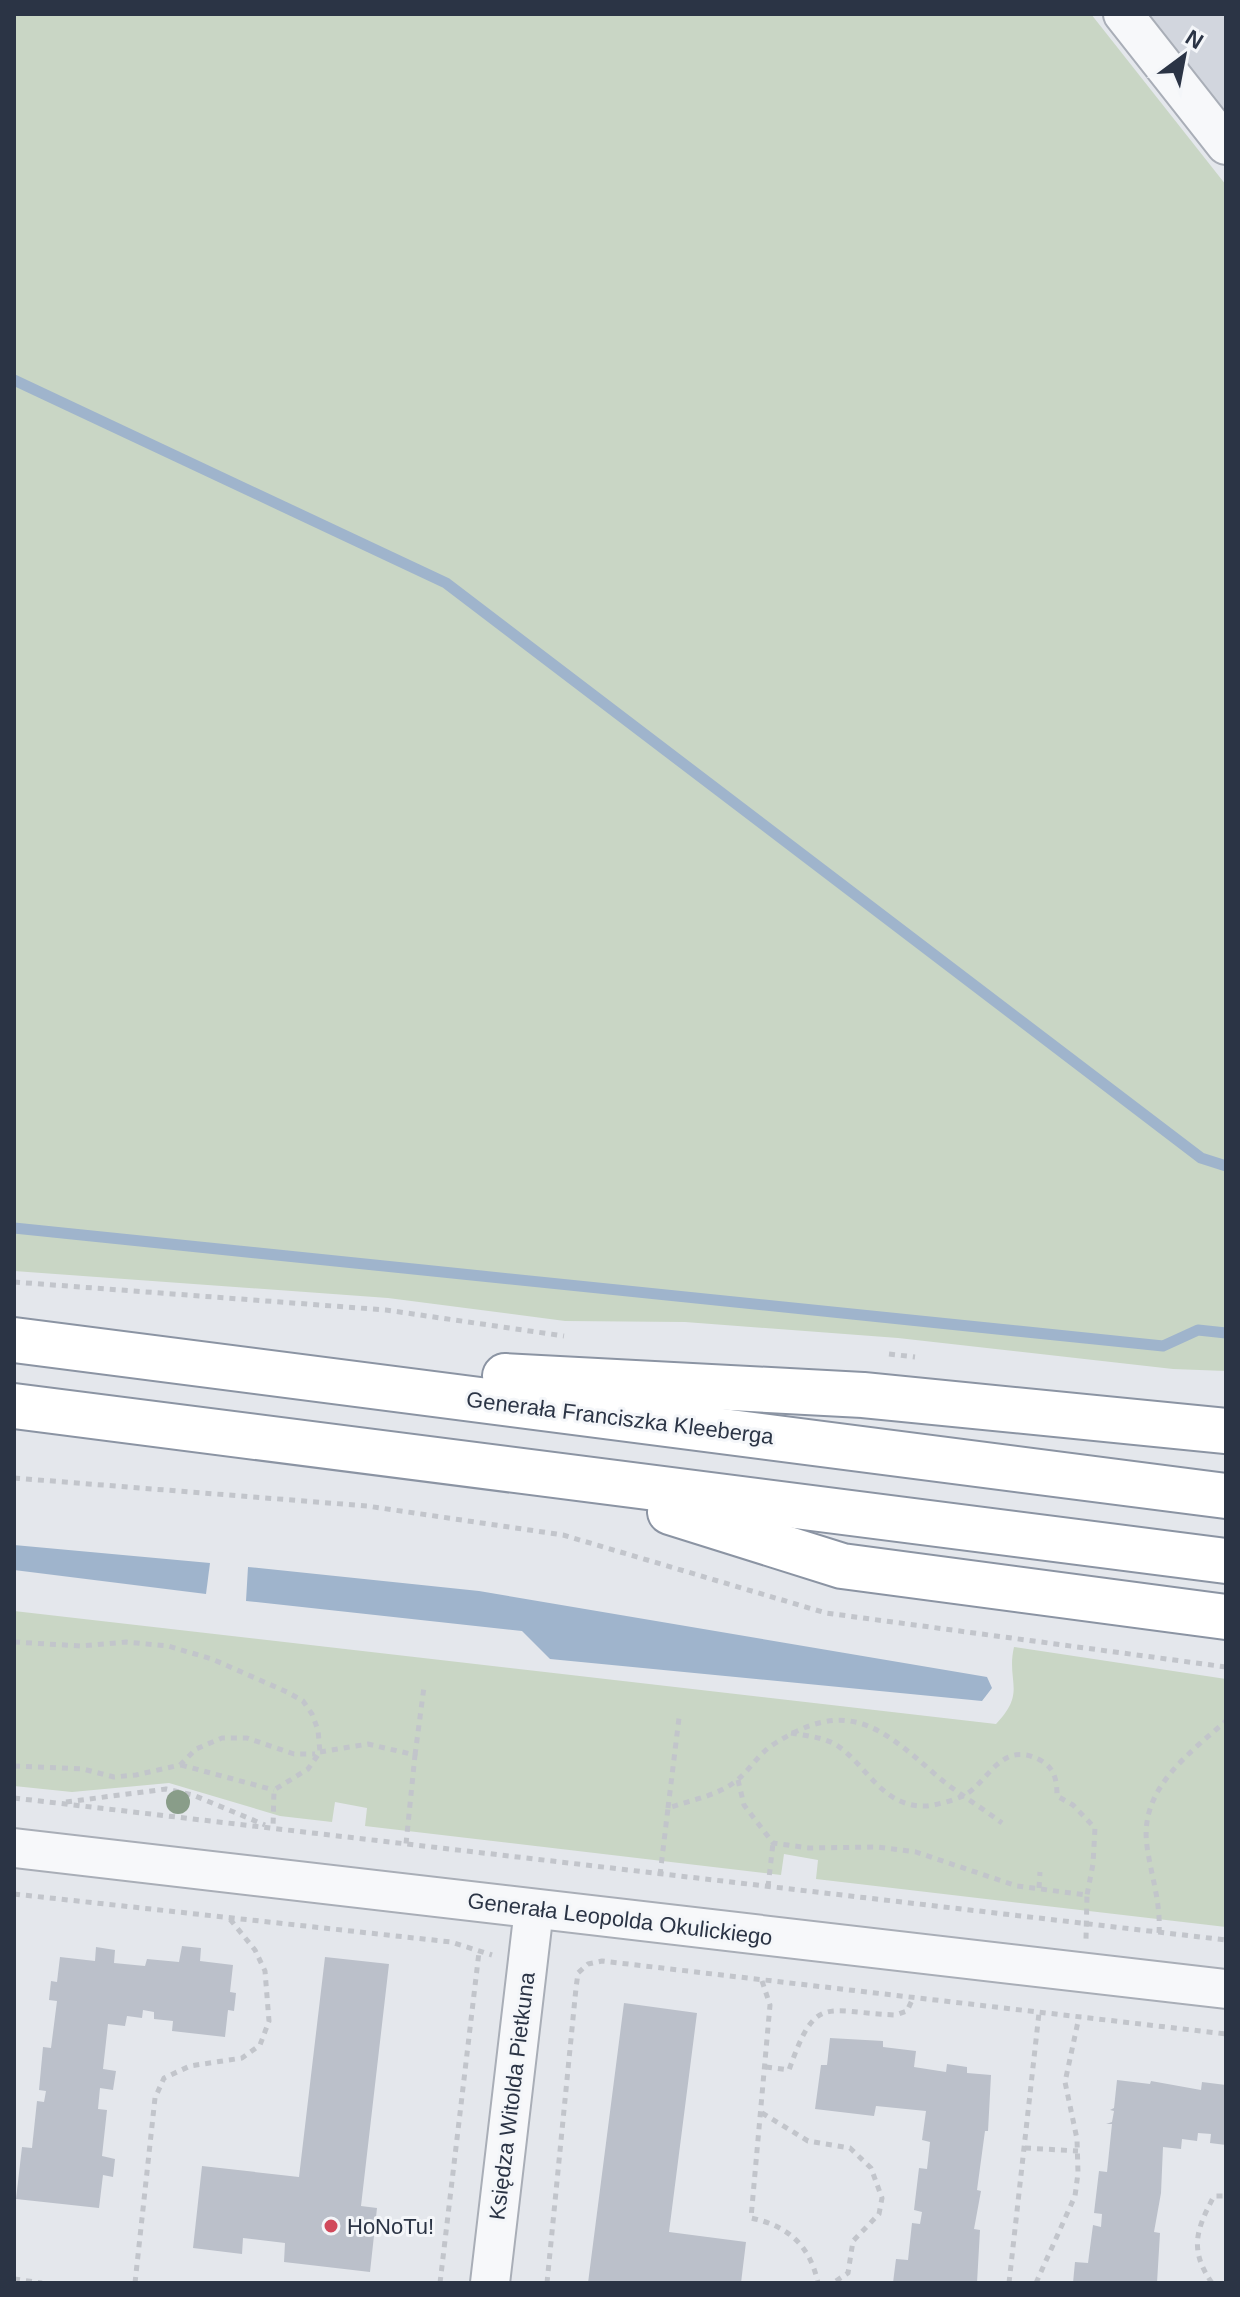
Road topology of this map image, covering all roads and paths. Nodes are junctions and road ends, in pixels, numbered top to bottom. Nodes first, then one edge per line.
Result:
1 (1123, 14) edge
2 (1226, 145) edge
3 (14, 1282) edge
4 (581, 1337) dead end
5 (14, 1340) edge
6 (883, 1354) dead end
7 (929, 1358) dead end
8 (322, 1381) junction
9 (14, 1406) edge
10 (1226, 1431) edge
11 (14, 1478) edge
12 (565, 1478) junction
13 (1226, 1496) edge
14 (1226, 1561) edge
15 (1226, 1617) edge
16 (14, 1642) edge
17 (1226, 1667) edge
18 (424, 1687) dead end
19 (679, 1718) dead end
20 (1226, 1721) edge
21 (790, 1733) junction
22 (318, 1753) junction
23 (415, 1755) junction
24 (180, 1765) junction
25 (14, 1766) edge
26 (738, 1780) junction
27 (274, 1790) junction
28 (966, 1795) junction
29 (14, 1798) edge
30 (58, 1803) junction
31 (668, 1808) junction
32 (1002, 1823) dead end
33 (273, 1828) junction
34 (773, 1843) junction
35 (406, 1844) junction
36 (14, 1848) edge
37 (1040, 1872) dead end
38 (660, 1875) junction
39 (768, 1887) junction
40 (1039, 1888) junction
41 (14, 1894) edge
42 (1087, 1895) junction
43 (534, 1909) junction
44 (228, 1918) junction
45 (1087, 1925) junction
46 (1159, 1933) junction
47 (1226, 1940) edge
48 (1083, 1972) junction
49 (762, 1981) junction
50 (1226, 1989) edge
51 (913, 1998) junction
52 (1039, 2013) junction
53 (1079, 2017) junction
54 (1226, 2034) edge
55 (766, 2067) junction
56 (762, 2113) junction
57 (1025, 2148) junction
58 (1078, 2151) junction
59 (1226, 2196) edge
60 (14, 2279) edge
61 (42, 2283) edge
62 (135, 2283) edge
63 (440, 2283) edge
64 (490, 2283) edge
65 (547, 2283) edge
66 (818, 2283) edge
67 (833, 2283) edge
68 (1009, 2283) edge
69 (1036, 2283) edge
70 (1212, 2283) edge

1 - 2 street
3 - 4 path
5 - 8 highway, Generała Franciszka Kleeberga
6 - 7 path
8 - 10 highway
8 - 13 highway, Generała Franciszka Kleeberga
9 - 12 highway
11 - 17 path
12 - 14 highway
12 - 15 highway
16 - 22 path
18 - 23 path
19 - 31 path
20 - 46 path
21 - 26 path
21 - 28 path
21 - 28 path
22 - 23 path
22 - 24 path
22 - 27 path
23 - 35 path
24 - 25 path
24 - 27 path
26 - 31 path
26 - 34 path
27 - 33 path
28 - 32 path
28 - 42 path
29 - 30 path
30 - 33 path
30 - 33 path
31 - 38 path
33 - 35 path
34 - 39 path
34 - 40 path
35 - 38 path
36 - 43 street, Generała Leopolda Okulickiego
37 - 40 path
38 - 39 path
39 - 45 path
40 - 42 path
41 - 44 path
42 - 45 path
43 - 48 street, Generała Leopolda Okulickiego
43 - 64 street, Księdza Witolda Pietkuna
44 - 62 path
44 - 63 path
45 - 46 path
45 - 48 path
46 - 47 path
48 - 50 street, Generała Leopolda Okulickiego
48 - 53 path
49 - 51 path
49 - 55 path
49 - 65 path
51 - 52 path
51 - 55 path
52 - 53 path
52 - 57 path
53 - 54 path
53 - 58 path
55 - 56 path
56 - 66 path
56 - 67 path
57 - 58 path
57 - 68 path
58 - 69 path
59 - 70 path
60 - 61 path

